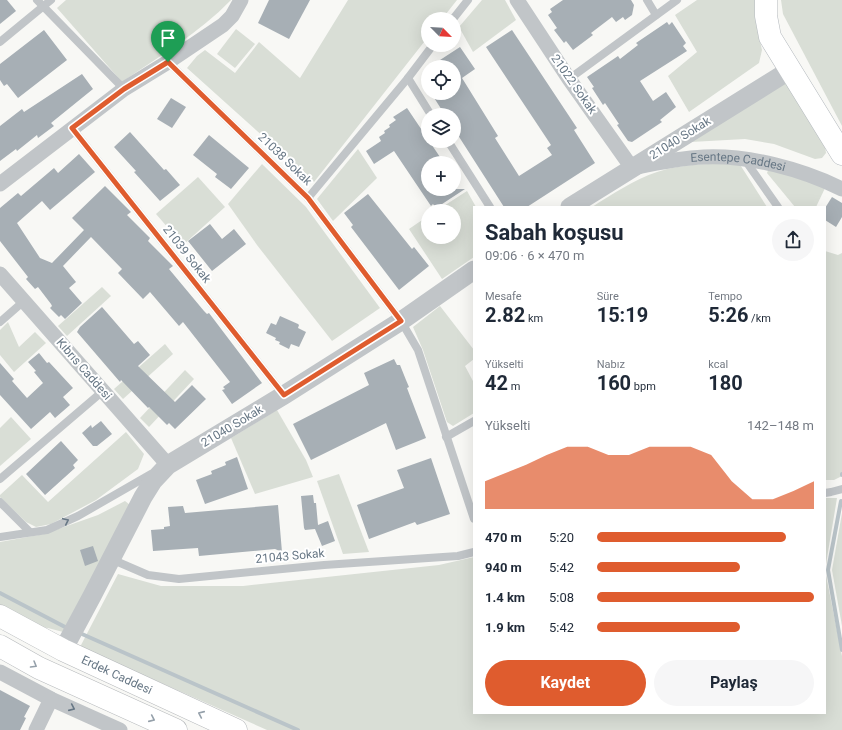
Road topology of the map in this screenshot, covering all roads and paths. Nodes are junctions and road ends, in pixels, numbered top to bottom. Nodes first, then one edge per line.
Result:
1 (37, 0) edge
2 (51, 0) edge
3 (241, 0) edge
4 (468, 0) edge
5 (517, 0) edge
6 (647, 0) edge
7 (677, 0) edge
8 (766, 0) edge
9 (43, 7) junction
10 (459, 12) edge
11 (656, 15) junction
12 (0, 42) edge
13 (428, 52) edge
14 (168, 62) junction
15 (790, 70) junction
16 (408, 78) junction
17 (569, 79) junction
18 (124, 89) junction
19 (427, 108) edge
20 (72, 128) junction
21 (452, 148) edge
22 (842, 154) edge
23 (744, 159) junction
24 (632, 168) junction
25 (0, 184) edge
26 (842, 189) edge
27 (308, 198) junction
28 (489, 206) edge
29 (572, 206) edge
30 (777, 206) edge
31 (473, 271) edge
32 (0, 274) edge
33 (24, 302) junction
34 (401, 321) junction
35 (0, 322) edge
36 (104, 391) junction
37 (284, 395) junction
38 (473, 422) edge
39 (446, 437) junction
40 (168, 465) junction
41 (0, 480) edge
42 (842, 488) edge
43 (826, 493) edge
44 (0, 502) edge
45 (473, 516) edge
46 (30, 532) junction
47 (0, 537) edge
48 (473, 552) edge
49 (111, 559) junction
50 (0, 616) edge
51 (0, 646) edge
52 (63, 650) junction
53 (0, 672) edge
54 (51, 699) junction
55 (36, 730) edge
56 (120, 730) edge
57 (176, 730) edge
58 (236, 730) edge

1 - 9 lane
2 - 9 lane
3 - 14 street
4 - 10 lane
5 - 17 street, 21022 Sokak
6 - 11 lane
7 - 11 lane
8 - 15 main road
9 - 12 lane
9 - 18 lane
11 - 17 lane
13 - 16 lane
14 - 18 street
14 - 27 lane, 21038 Sokak
15 - 22 main road
15 - 24 street, 21040 Sokak
16 - 19 lane
16 - 27 lane
17 - 24 street, 21022 Sokak
18 - 20 street
20 - 25 street
20 - 37 lane, 21039 Sokak
21 - 28 lane
23 - 24 street, Esentepe Caddesi
23 - 26 street, Esentepe Caddesi
23 - 30 lane
24 - 29 street, 21040 Sokak
27 - 34 lane, 21038 Sokak
31 - 34 street, 21040 Sokak
32 - 33 street, Kıbrıs Caddesi
33 - 35 lane
33 - 36 street, Kıbrıs Caddesi
34 - 37 street, 21040 Sokak
34 - 39 lane, 21038 Sokak
36 - 40 street, Kıbrıs Caddesi
36 - 41 lane
37 - 40 street, 21040 Sokak
38 - 39 lane
39 - 45 lane, 21038 Sokak
46 -> 40 lane
40 - 49 street, 21040 Sokak
42 - 43 lane
44 - 46 lane
46 - 47 lane
48 - 49 lane, 21043 Sokak
49 - 52 street, 21040 Sokak
50 - 52 main road, Erdek Caddesi
51 -> 57 main road
58 -> 52 main road, Erdek Caddesi
53 - 54 street
54 - 55 street
54 -> 56 street

